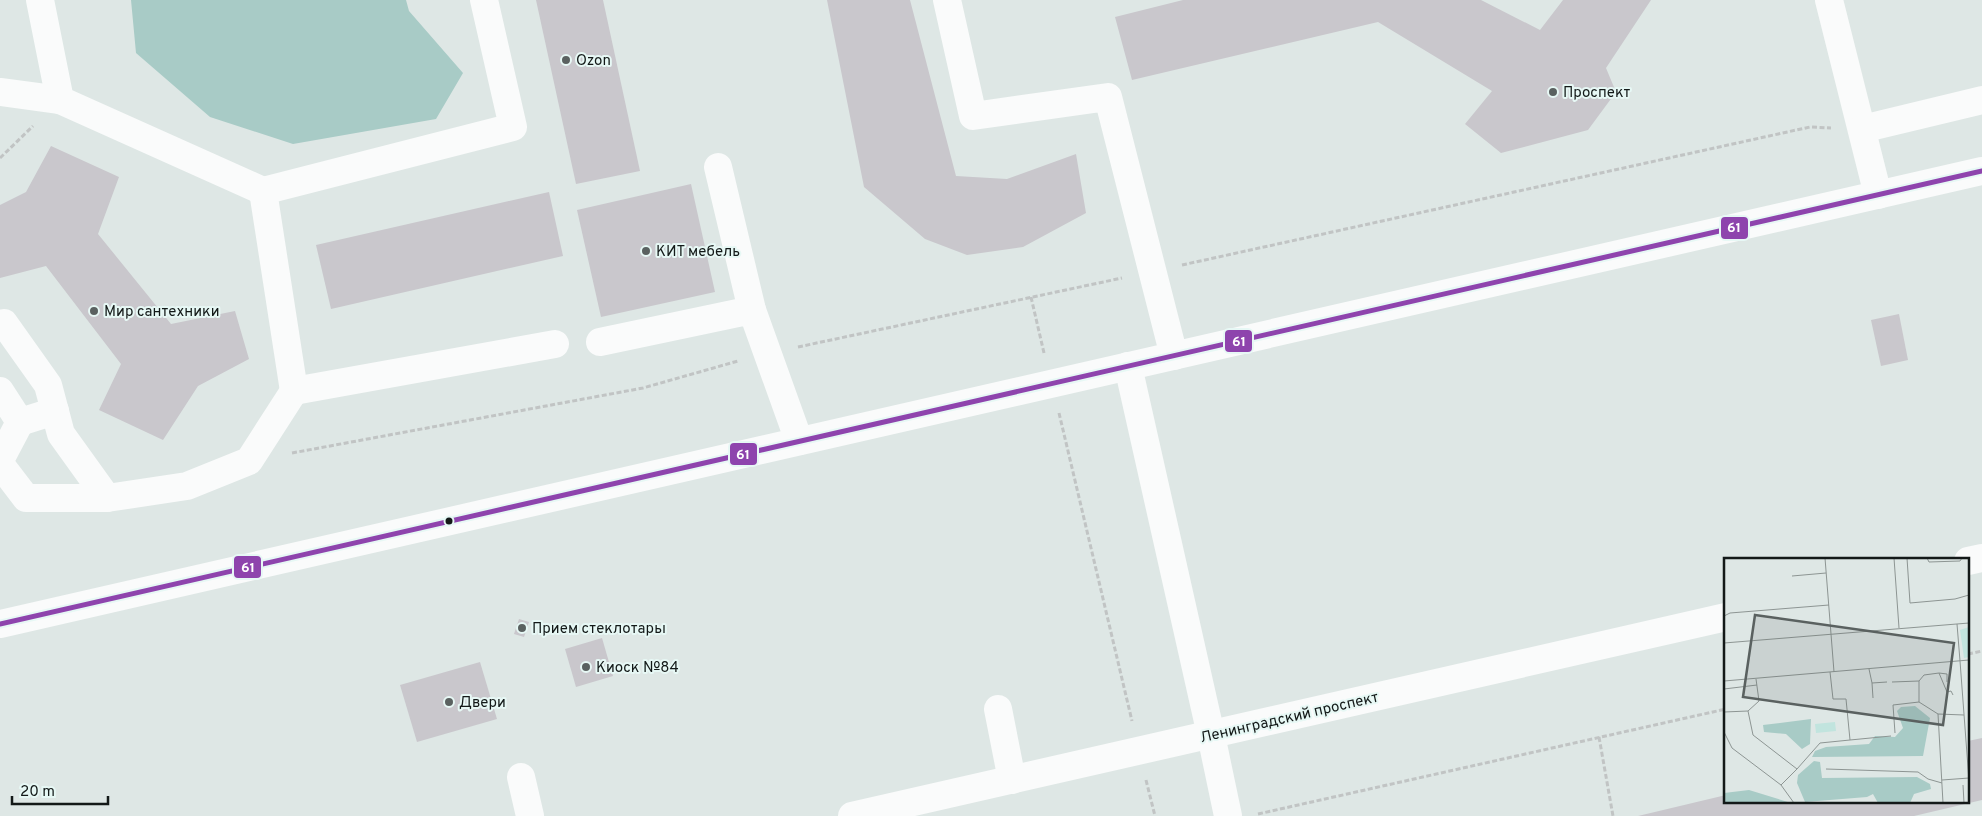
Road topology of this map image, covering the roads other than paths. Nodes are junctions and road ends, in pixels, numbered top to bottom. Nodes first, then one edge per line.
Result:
1 (40, 0) edge
2 (484, 0) edge
3 (947, 0) edge
4 (1829, 0) edge
5 (0, 92) edge
6 (60, 100) junction
7 (1982, 100) edge
8 (1862, 130) junction
9 (718, 167) dead end
10 (1982, 171) edge
11 (263, 191) junction
12 (1878, 195) junction
13 (752, 310) junction
14 (0, 324) edge
15 (600, 342) dead end
16 (555, 344) dead end
17 (1174, 356) junction
18 (1128, 366) junction
19 (0, 391) edge
20 (294, 392) junction
21 (55, 411) junction
22 (20, 422) junction
23 (799, 441) junction
24 (0, 462) edge
25 (107, 498) junction
26 (1724, 617) edge
27 (0, 624) edge
28 (998, 708) dead end
29 (1211, 735) junction
30 (521, 777) dead end
31 (1012, 780) junction
32 (530, 816) edge
33 (852, 816) edge
34 (1228, 816) edge

1 - 6 main road
2 - 11 main road
3 - 17 main road
4 - 8 main road
5 - 6 main road
6 - 11 main road
7 - 8 main road
8 - 12 main road
9 - 13 main road
10 - 12 main road
11 - 20 main road
12 - 17 main road
13 - 15 main road
13 - 23 main road
14 - 21 main road
16 - 20 main road
17 - 18 main road
18 - 23 main road
18 - 29 main road
19 - 22 main road
20 - 25 main road
21 - 22 main road
21 - 25 main road
22 - 24 main road
23 - 27 main road
24 - 25 main road
26 - 29 main road, Ленинградский проспект
28 - 31 main road
29 - 31 main road, Ленинградский проспект
29 - 34 main road
30 - 32 main road
31 - 33 main road, Ленинградский проспект

